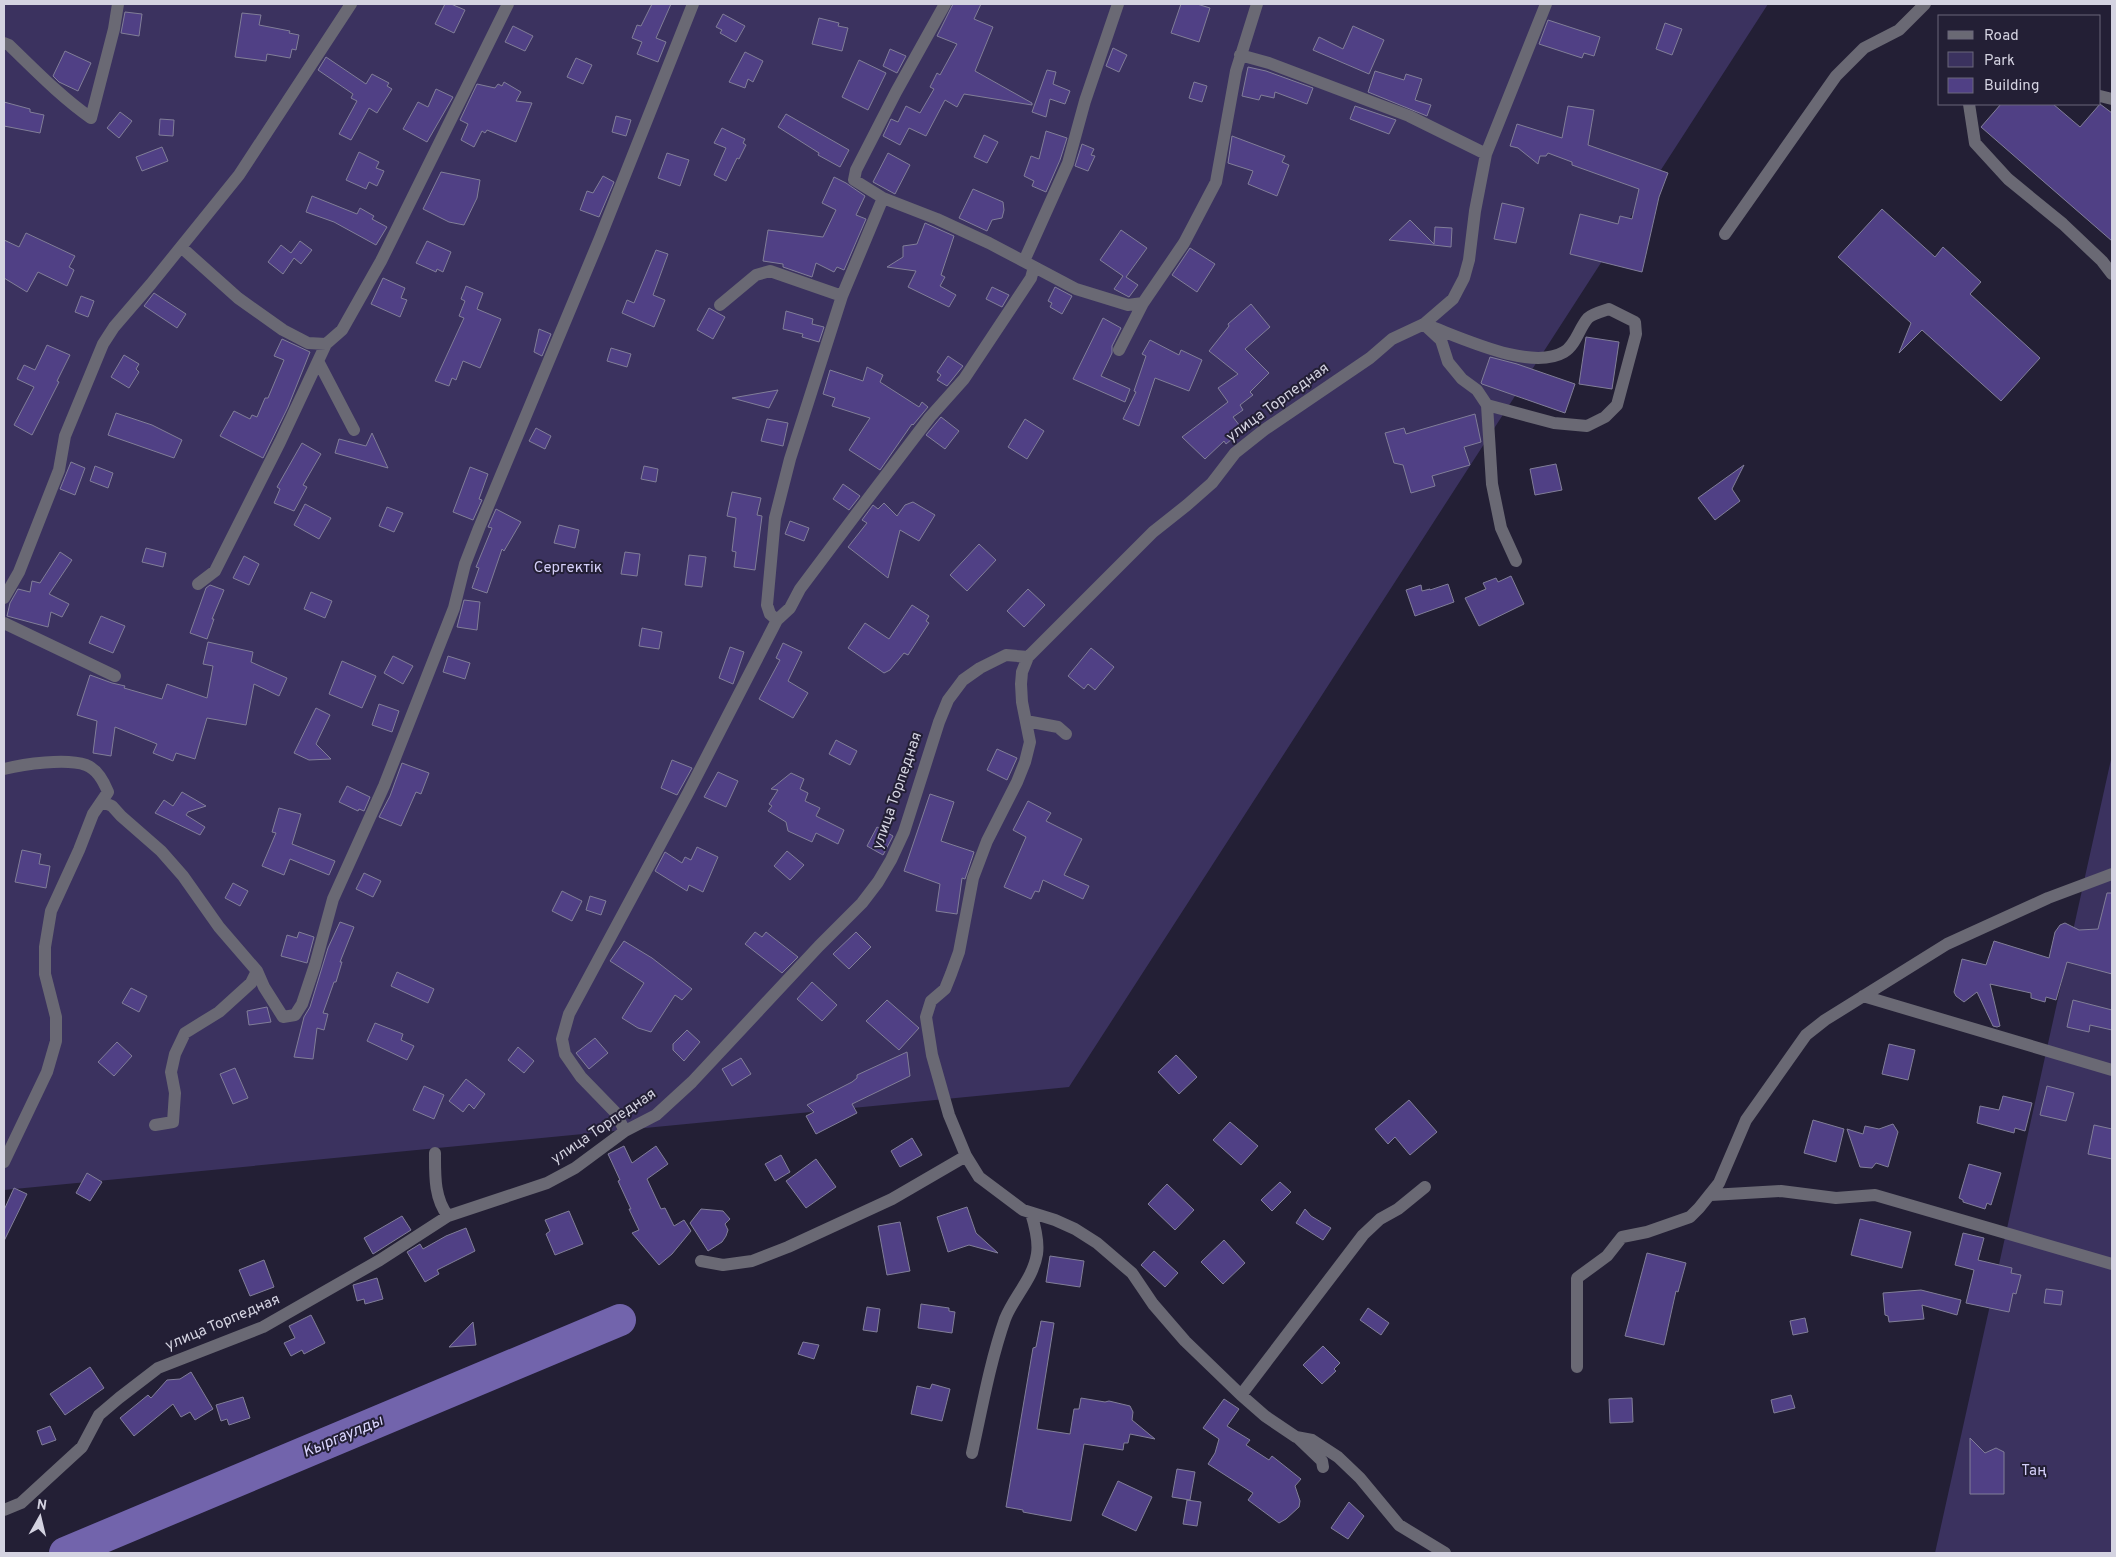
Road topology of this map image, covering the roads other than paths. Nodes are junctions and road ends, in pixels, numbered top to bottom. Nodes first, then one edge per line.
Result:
1 (118, 4) edge
2 (351, 4) edge
3 (508, 4) edge
4 (693, 4) edge
5 (945, 4) edge
6 (1118, 4) edge
7 (1257, 4) edge
8 (1546, 4) edge
9 (1925, 4) edge
10 (4, 43) edge
11 (1240, 55) junction
12 (1969, 105) edge
13 (1486, 154) junction
14 (883, 198) junction
15 (1725, 234) dead end
16 (181, 247) junction
17 (1029, 264) junction
18 (2112, 274) edge
19 (842, 296) junction
20 (1143, 303) junction
21 (720, 305) dead end
22 (1424, 324) junction
23 (326, 344) junction
24 (1119, 350) dead end
25 (318, 361) junction
26 (1487, 405) junction
27 (354, 430) dead end
28 (1516, 561) dead end
29 (198, 584) dead end
30 (4, 598) edge
31 (777, 620) junction
32 (4, 623) edge
33 (1028, 656) junction
34 (115, 676) dead end
35 (1026, 721) junction
36 (1064, 728) dead end
37 (4, 769) edge
38 (102, 802) junction
39 (2111, 876) edge
40 (257, 971) junction
41 (1863, 996) junction
42 (2112, 1070) edge
43 (156, 1125) dead end
44 (625, 1131) junction
45 (435, 1153) dead end
46 (966, 1156) junction
47 (4, 1162) edge
48 (1425, 1187) dead end
49 (1711, 1195) junction
50 (1032, 1213) junction
51 (448, 1216) junction
52 (701, 1260) dead end
53 (2112, 1264) edge
54 (1577, 1367) dead end
55 (1241, 1395) junction
56 (1296, 1437) junction
57 (972, 1452) dead end
58 (1323, 1467) dead end
59 (4, 1510) edge
60 (1419, 1538) junction
61 (1421, 1553) edge
62 (1445, 1553) edge

1 - 10 street
2 - 16 street
3 - 23 street
4 - 40 street
5 - 14 street
6 - 17 street
7 - 11 street
8 - 13 street, улица Торпедная
9 - 15 street
11 - 13 street
11 - 20 street
12 - 18 street
13 - 22 street, улица Торпедная
14 - 17 street
14 - 19 street
16 - 23 street
16 - 30 street
17 - 20 street
17 - 31 street
19 - 21 street
19 - 31 street
20 - 24 street
22 - 26 street
22 - 26 street
22 - 33 street, улица Торпедная
23 - 25 street
25 - 27 street
25 - 29 street
26 - 28 street
31 - 44 street
32 - 34 street
33 - 35 street
33 - 44 street, улица Торпедная
35 - 36 street
35 - 46 street
37 - 38 street
38 - 40 street
38 - 47 street
39 - 41 street
40 - 43 street
41 - 42 street
41 - 49 street
44 - 51 street, улица Торпедная
45 - 51 street
46 - 50 street
46 - 52 street
48 - 55 street
49 - 53 street
49 - 54 street
50 - 55 street
50 - 57 street
51 - 59 street, улица Торпедная
55 - 56 street
56 - 58 street
56 - 60 street
60 - 61 street
60 - 62 street

